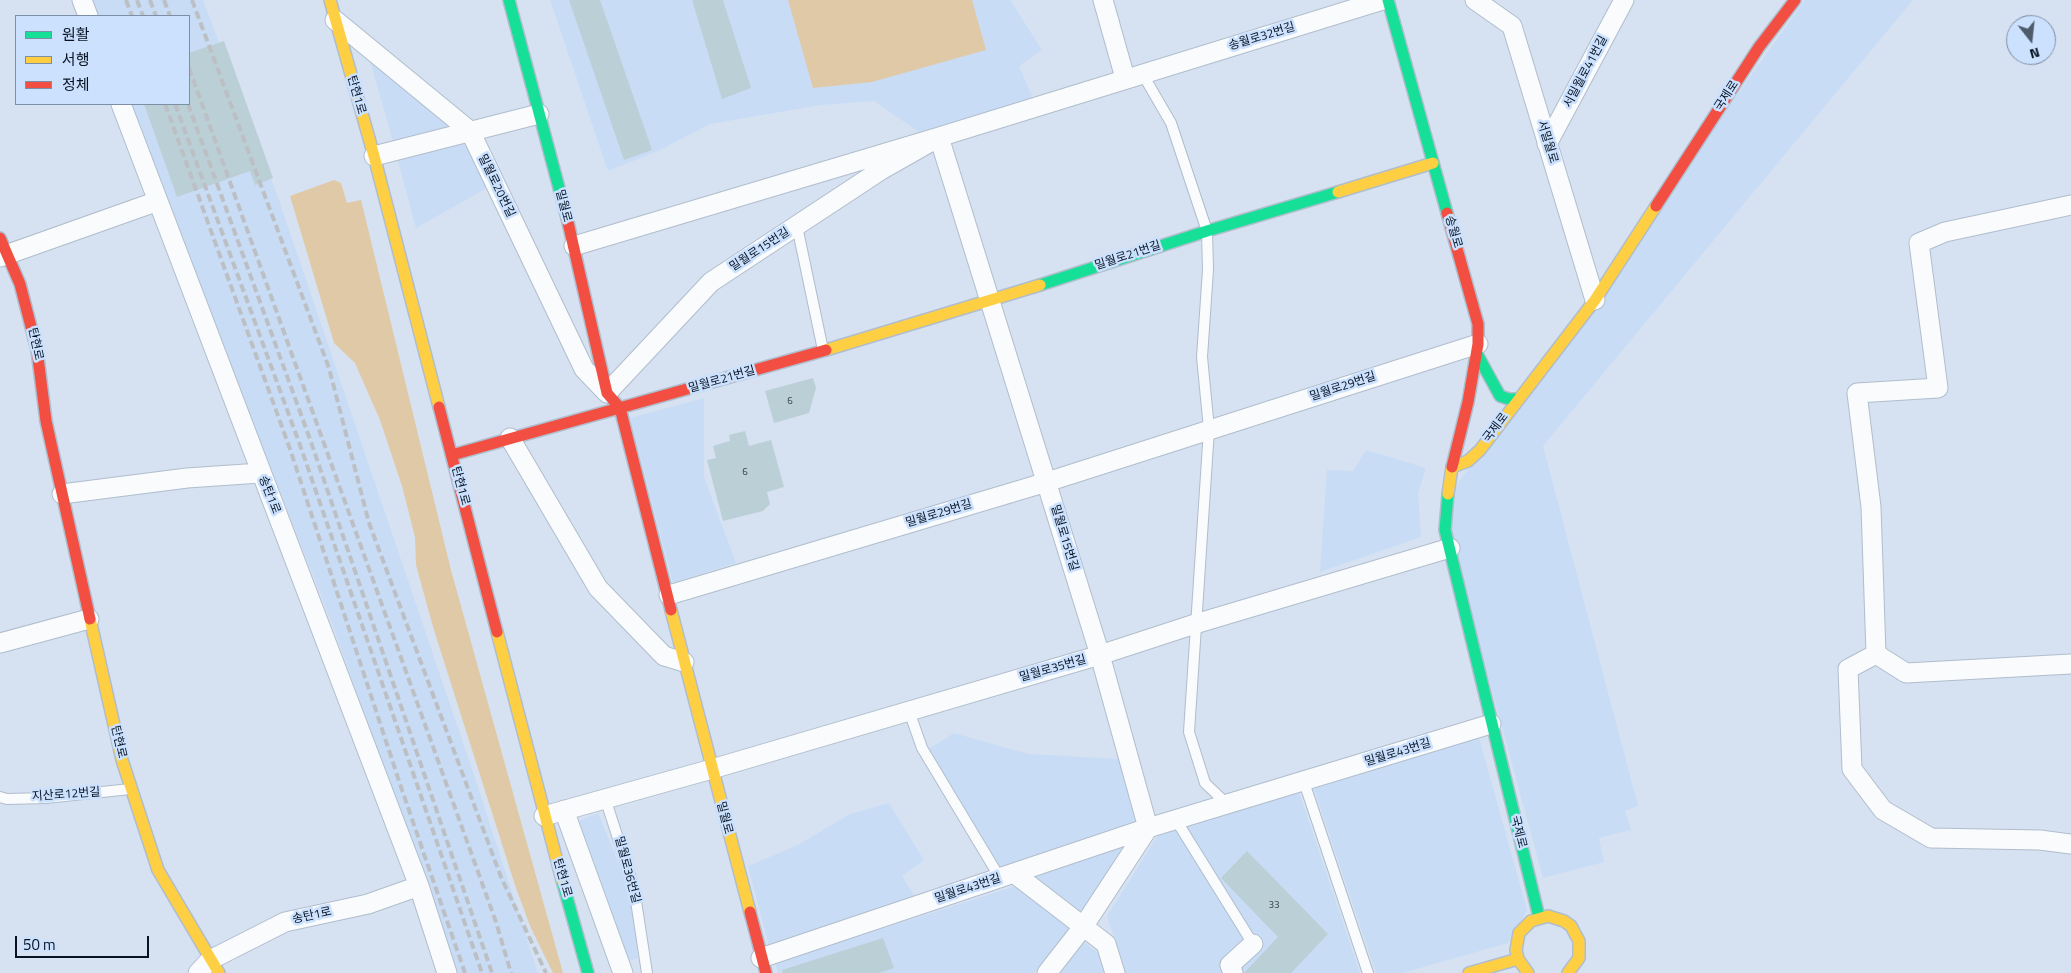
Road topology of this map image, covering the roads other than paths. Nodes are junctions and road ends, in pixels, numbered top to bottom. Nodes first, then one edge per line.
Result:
1 (82, 0) edge
2 (330, 0) edge
3 (509, 0) edge
4 (1103, 0) edge
5 (1383, 0) edge
6 (1388, 0) edge
7 (1475, 0) edge
8 (1624, 0) edge
9 (1796, 0) edge
10 (88, 15) edge
11 (335, 20) junction
12 (1133, 76) junction
13 (121, 105) edge
14 (539, 114) junction
15 (470, 131) junction
16 (938, 137) junction
17 (1548, 144) junction
18 (374, 156) junction
19 (1433, 163) junction
20 (158, 201) junction
21 (2071, 205) edge
22 (798, 226) junction
23 (1206, 231) junction
24 (0, 238) edge
25 (574, 246) junction
26 (4, 256) edge
27 (1595, 300) junction
28 (990, 301) junction
29 (1477, 349) junction
30 (823, 351) junction
31 (606, 392) junction
32 (1518, 399) junction
33 (620, 408) junction
34 (1208, 429) junction
35 (510, 438) junction
36 (452, 454) junction
37 (1452, 467) junction
38 (260, 473) junction
39 (1046, 482) junction
40 (62, 494) junction
41 (1450, 548) junction
42 (669, 595) junction
43 (89, 619) junction
44 (1195, 624) junction
45 (0, 643) edge
46 (1876, 654) junction
47 (1100, 655) junction
48 (684, 662) junction
49 (2071, 664) edge
50 (909, 711) junction
51 (1492, 724) junction
52 (712, 769) junction
53 (1304, 782) junction
54 (131, 789) junction
55 (0, 797) edge
56 (606, 798) junction
57 (1227, 804) junction
58 (564, 810) junction
59 (544, 816) junction
60 (1176, 820) junction
61 (1148, 828) junction
62 (2071, 844) edge
63 (1008, 876) junction
64 (419, 886) junction
65 (1539, 917) junction
66 (1083, 926) junction
67 (1253, 944) joint
68 (1518, 959) junction
69 (763, 965) edge
70 (209, 969) edge
71 (447, 973) edge
72 (588, 973) edge
73 (623, 973) edge
74 (647, 973) edge
75 (1047, 973) edge
76 (1115, 973) edge
77 (1232, 973) edge
78 (1368, 973) edge
79 (1469, 973) edge
80 (1528, 973) edge
81 (1568, 973) edge

1 - 10 street
2 - 11 street, 탄현1로
3 - 14 street, 밀월로
4 - 12 street
5 - 12 street, 송월로32번길
6 - 19 street, 송월로
7 - 17 street, 서밀월로
8 - 17 street, 서밀월로41번길
9 - 27 street, 국제로
11 - 15 street, 밀월로20번길
11 - 18 street, 탄현1로
12 - 16 street, 송월로32번길
12 - 23 lane
13 - 20 street, 송탄1로
14 - 15 street
14 - 25 street, 밀월로
15 - 18 street
15 - 31 street, 밀월로20번길
16 - 22 street, 밀월로15번길
16 - 25 street
16 - 28 street, 밀월로15번길
17 - 27 street, 서밀월로
18 - 36 street, 탄현1로
19 - 23 street, 밀월로21번길
19 - 29 street, 송월로
20 - 26 street
20 - 38 street, 송탄1로
21 - 46 street
22 - 30 lane
22 - 31 street, 밀월로15번길
23 - 28 street, 밀월로21번길
23 - 34 lane
24 - 26 street, 탄현로
25 - 31 street, 밀월로
26 - 40 street, 탄현로
27 - 32 street, 국제로
28 - 30 street, 밀월로21번길
28 - 39 street, 밀월로15번길
29 - 32 street
29 - 34 street, 밀월로29번길
29 - 37 street, 송월로
30 - 33 street, 밀월로21번길
31 - 33 street, 밀월로
32 - 37 street, 국제로
33 - 35 street
33 - 42 street, 밀월로
34 - 39 street, 밀월로29번길
34 - 44 lane
35 - 36 street
35 - 48 street
36 - 59 street, 탄현1로
37 - 41 street, 국제로
38 - 40 street
38 - 64 street, 송탄1로
39 - 42 street, 밀월로29번길
39 - 47 street, 밀월로15번길
40 - 43 street, 탄현로
41 - 44 street, 밀월로35번길
41 - 51 street, 국제로
42 - 48 street, 밀월로
43 - 45 street
43 - 54 street, 탄현로
44 - 47 street, 밀월로35번길
44 - 57 lane
46 - 49 street
46 - 62 street
47 - 50 street, 밀월로35번길
47 - 61 street, 밀월로15번길
48 - 52 street, 밀월로
50 - 52 street, 밀월로35번길
50 - 63 lane
51 - 53 street, 밀월로43번길
51 - 65 street, 국제로
52 - 56 street
52 - 69 street, 밀월로
53 - 57 street, 밀월로43번길
53 - 78 lane
54 - 55 lane, 지산로12번길
54 - 70 street, 탄현로
56 - 58 street
56 - 74 lane, 밀월로36번길
57 - 60 street, 밀월로43번길
58 - 59 street
58 - 73 street
59 - 72 street, 탄현1로
60 - 61 street, 밀월로43번길
60 - 67 lane
61 - 63 street, 밀월로43번길
61 - 66 street
63 - 66 street
63 - 69 street, 밀월로43번길
64 - 70 street, 송탄1로
64 - 71 street, 송탄1로
65 - 68 street
65 - 81 street
66 - 75 street
66 - 76 street
67 - 77 street
68 - 79 street
68 - 80 street

